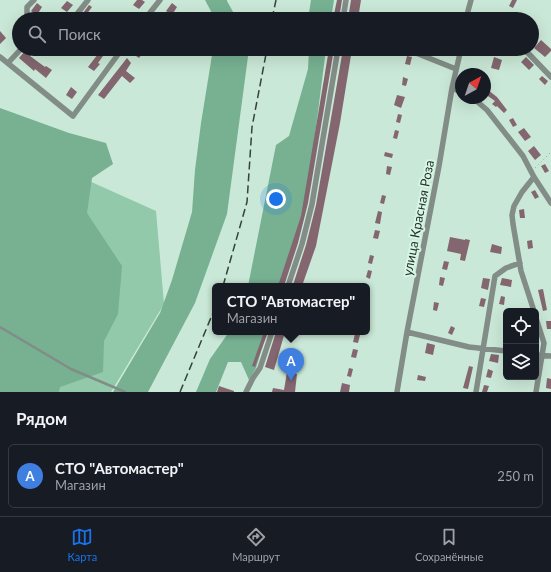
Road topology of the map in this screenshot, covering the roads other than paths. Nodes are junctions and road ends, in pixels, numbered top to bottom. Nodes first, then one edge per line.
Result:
1 (34, 0) edge
2 (88, 0) edge
3 (160, 0) edge
4 (346, 0) edge
5 (471, 0) edge
6 (27, 12) edge
7 (79, 12) edge
8 (151, 12) edge
9 (344, 12) edge
10 (468, 12) edge
11 (15, 56) edge
12 (117, 56) edge
13 (337, 56) edge
14 (424, 56) edge
15 (459, 56) edge
16 (531, 56) edge
17 (0, 57) edge
18 (8, 64) junction
19 (456, 68) edge
20 (455, 69) edge
21 (455, 74) edge
22 (551, 76) edge
23 (452, 88) junction
24 (455, 89) edge
25 (480, 104) edge
26 (534, 177) junction
27 (551, 203) edge
28 (520, 263) junction
29 (289, 283) edge
30 (533, 308) edge
31 (0, 327) edge
32 (539, 327) edge
33 (407, 332) junction
34 (271, 335) edge
35 (483, 349) junction
36 (503, 351) edge
37 (539, 355) edge
38 (551, 356) edge
39 (537, 380) edge
40 (125, 392) edge
41 (246, 392) edge
42 (397, 392) edge
43 (476, 392) edge
44 (536, 392) edge

1 - 6 street
2 - 7 street
3 - 8 street
4 - 9 street
5 - 10 street
11 - 18 street
12 - 18 street
13 - 29 street
14 - 20 street
15 - 19 street, улица Красная Роза
16 - 22 street
17 - 18 street
21 - 23 street, улица Красная Роза
23 - 24 street
23 - 33 street, улица Красная Роза
25 - 26 street
26 - 27 street
26 - 28 street
28 - 30 street
28 - 35 street
31 - 40 lane
32 - 37 street
33 - 35 street
33 - 42 street, улица Красная Роза
34 - 41 street
35 - 36 street
35 - 43 street
37 - 38 street
39 - 44 street

